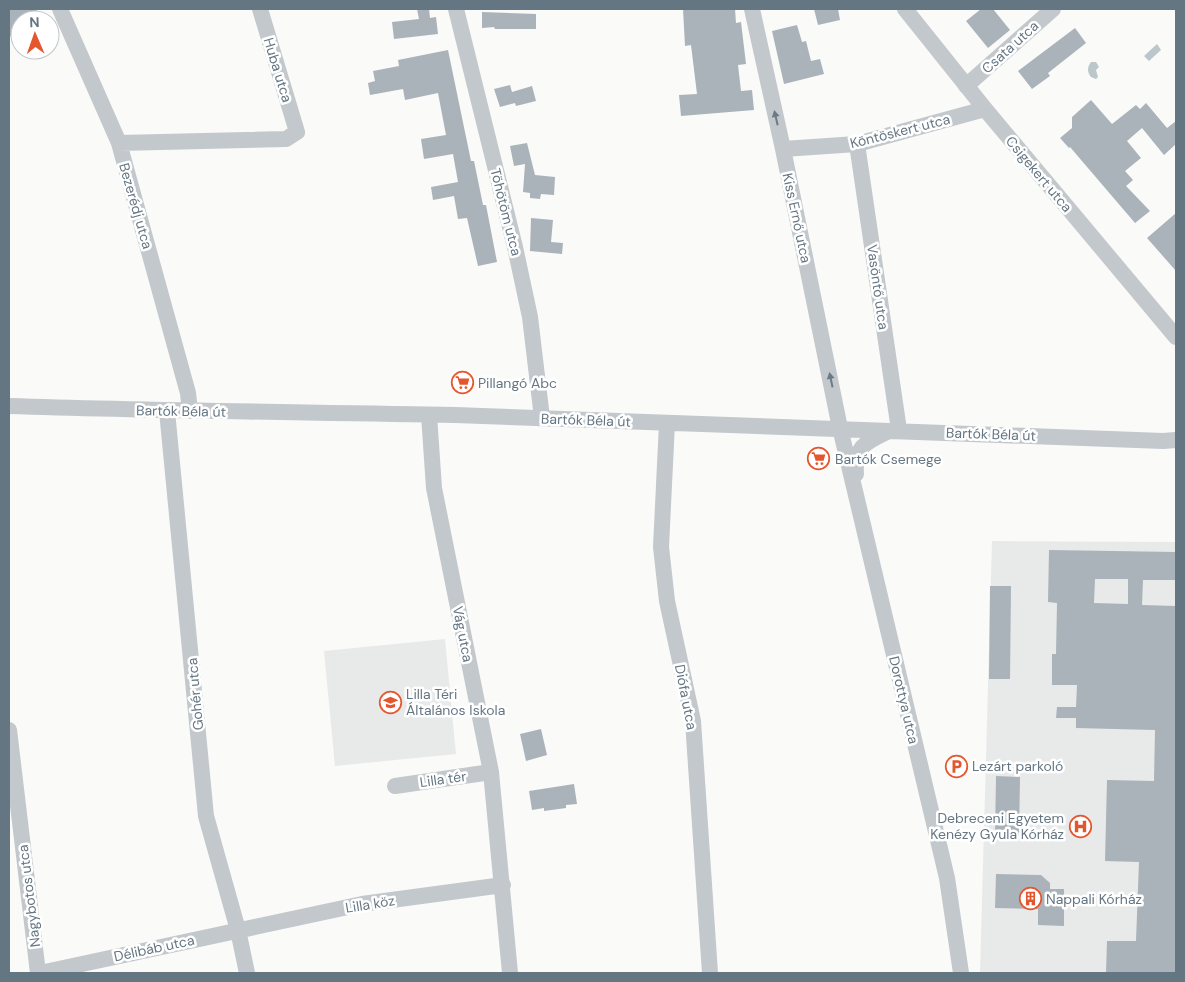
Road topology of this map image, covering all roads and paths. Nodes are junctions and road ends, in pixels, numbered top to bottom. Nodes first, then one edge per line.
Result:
1 (60, 9) edge
2 (260, 9) edge
3 (456, 9) edge
4 (752, 9) edge
5 (904, 9) edge
6 (1053, 9) edge
7 (966, 86) junction
8 (985, 109) junction
9 (119, 143) junction
10 (857, 144) junction
11 (783, 149) junction
12 (1176, 337) edge
13 (9, 406) edge
14 (168, 411) junction
15 (190, 411) junction
16 (429, 415) junction
17 (542, 418) junction
18 (666, 423) junction
19 (840, 428) junction
20 (896, 429) junction
21 (1172, 442) edge
22 (857, 496) junction
23 (9, 730) edge
24 (491, 772) junction
25 (395, 786) dead end
26 (503, 885) junction
27 (238, 930) junction
28 (39, 973) edge
29 (247, 973) edge
30 (510, 973) edge
31 (710, 973) edge
32 (961, 973) edge

1 - 9 street, Bezerédj utca
2 - 9 street, Huba utca
3 - 17 street, Töhötöm utca
11 -> 4 street, Kiss Ernő utca
5 - 7 street, Csigekert utca
6 - 7 street, Csata utca
7 - 8 street, Csigekert utca
8 - 10 street, Köntöskert utca
8 - 12 street, Csigekert utca
9 - 15 street, Bezerédj utca
10 - 11 street, Köntöskert utca
10 - 20 street, Vasöntő utca
19 -> 11 street, Kiss Ernő utca
13 - 14 street, Bartók Béla út
14 - 15 street, Bartók Béla út
14 - 27 street, Gohér utca
15 - 16 street, Bartók Béla út
16 - 17 street, Bartók Béla út
16 - 24 street, Vág utca
17 - 18 street, Bartók Béla út
18 - 19 street, Bartók Béla út
18 - 31 street, Diófa utca
19 - 20 street, Bartók Béla út
19 - 22 street, Dorottya utca
20 - 21 street, Bartók Béla út
20 - 22 street
22 - 32 street, Dorottya utca
23 - 28 street, Nagybotos utca
24 - 25 street, Lilla tér
24 - 26 street, Vág utca
26 - 27 street, Lilla köz
26 - 30 street, Vág utca
27 - 28 street, Délibáb utca
27 - 29 street, Gohér utca

